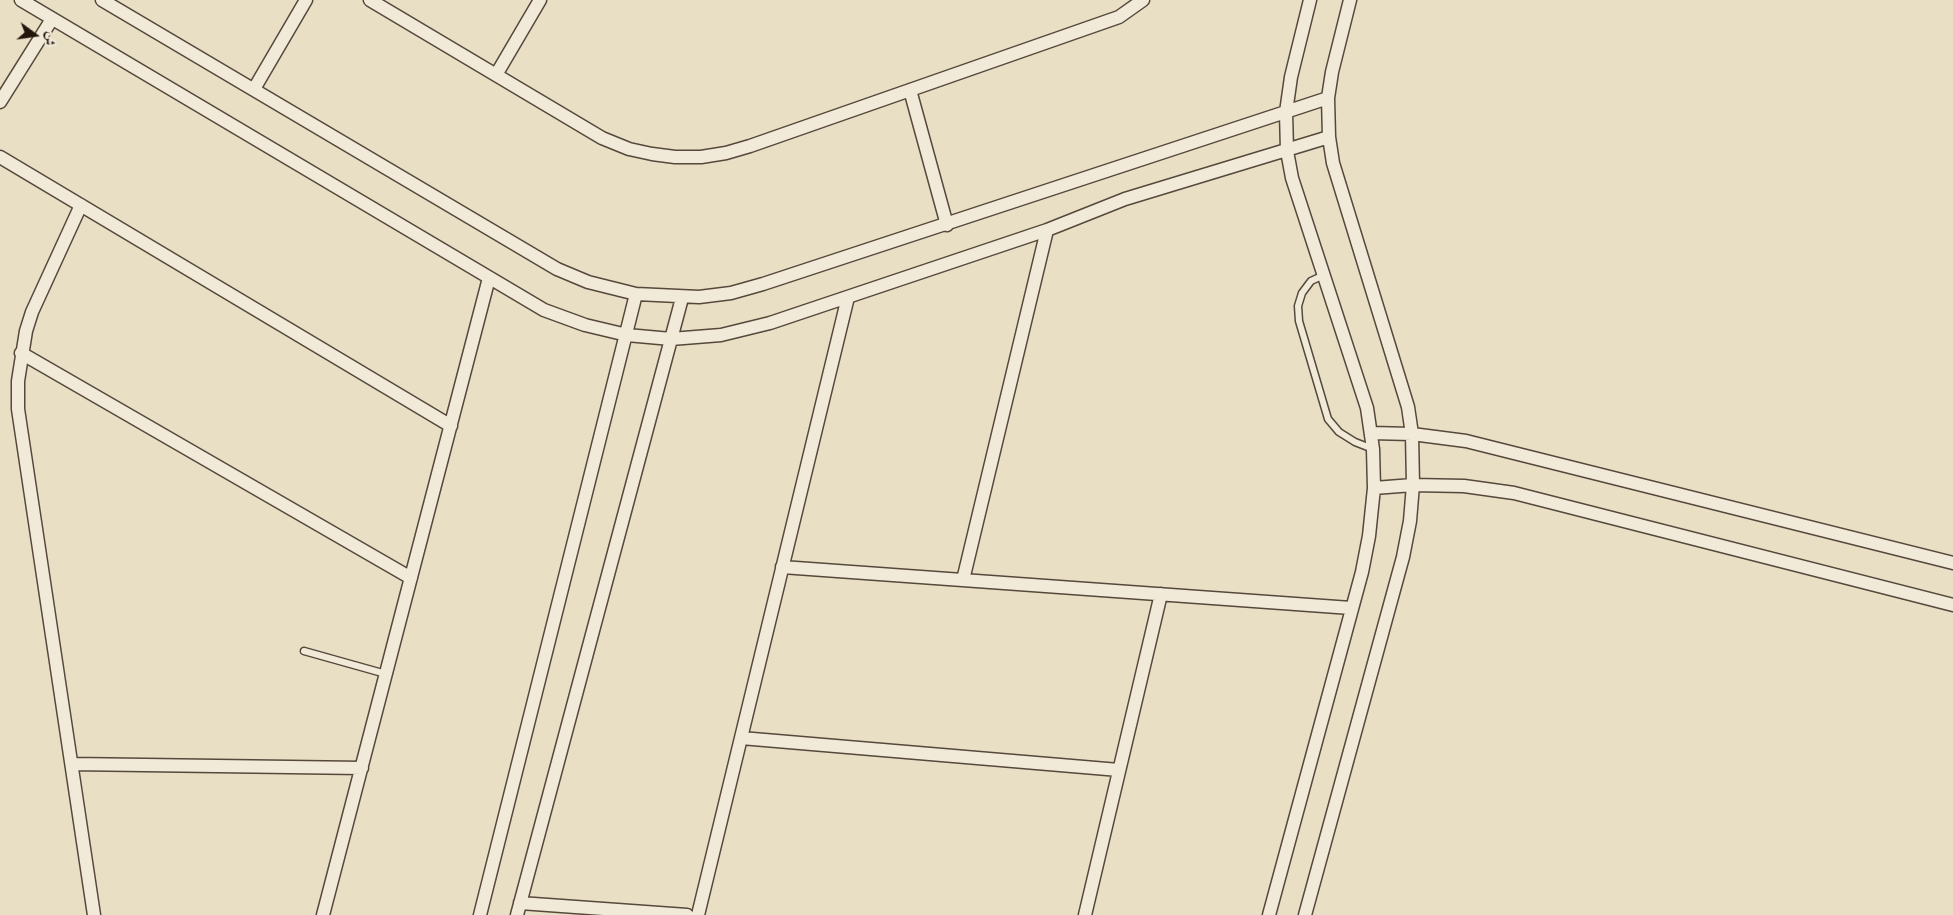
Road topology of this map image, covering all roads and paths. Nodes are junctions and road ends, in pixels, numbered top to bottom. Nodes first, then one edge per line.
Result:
1 (20, 0) edge
2 (102, 0) edge
3 (306, 0) edge
4 (370, 0) edge
5 (540, 0) edge
6 (1143, 0) edge
7 (1310, 0) edge
8 (1350, 0) edge
9 (52, 19) junction
10 (496, 75) junction
11 (254, 89) junction
12 (910, 90) junction
13 (1328, 98) junction
14 (0, 102) edge
15 (1286, 112) junction
16 (1329, 137) junction
17 (1287, 151) junction
18 (0, 157) edge
19 (81, 205) junction
20 (947, 225) junction
21 (1047, 230) junction
22 (1324, 275) junction
23 (489, 278) junction
24 (636, 294) junction
25 (848, 297) junction
26 (682, 298) junction
27 (627, 335) junction
28 (671, 339) junction
29 (21, 353) junction
30 (451, 426) junction
31 (1371, 433) junction
32 (1412, 434) junction
33 (1373, 449) junction
34 (1413, 485) junction
35 (1374, 488) junction
36 (1953, 563) edge
37 (782, 566) junction
38 (411, 578) junction
39 (963, 580) junction
40 (1161, 594) junction
41 (1953, 605) edge
42 (1351, 608) junction
43 (304, 651) dead end
44 (386, 674) junction
45 (741, 738) junction
46 (72, 764) junction
47 (362, 768) junction
48 (1119, 770) junction
49 (519, 909) edge
50 (94, 915) edge
51 (323, 915) edge
52 (480, 915) edge
53 (687, 915) edge
54 (698, 915) edge
55 (1085, 915) edge
56 (1269, 915) edge
57 (1306, 915) edge

1 - 9 street
2 - 11 street
3 - 11 street
4 - 10 street
5 - 10 street
6 - 12 street
7 - 15 street
8 - 13 street
9 - 14 street
9 - 23 street
10 - 12 street
11 - 24 street
12 - 20 street
13 - 15 street
13 - 16 street
15 - 17 street
15 - 20 street
16 - 17 street
16 - 32 street
17 - 21 street
17 - 22 street
18 - 19 street
19 - 29 street
19 - 30 street
20 - 26 street
21 - 25 street
21 - 39 street
22 - 31 street
22 - 33 lane
23 - 27 street
23 - 30 street
24 - 26 street
24 - 27 street
25 - 28 street
25 - 37 street
26 - 28 street
27 - 28 street
27 - 52 street
28 - 49 street
29 - 38 street
29 - 46 street
30 - 38 street
31 - 32 street
31 - 33 street
32 - 34 street
32 - 36 street
33 - 35 street
34 - 35 street
34 - 41 street
34 - 57 street
35 - 42 street
37 - 39 street
37 - 45 street
38 - 44 street
39 - 40 street
40 - 42 street
40 - 48 street
42 - 56 street
43 - 44 lane
44 - 47 street
45 - 48 street
45 - 54 street
46 - 47 street
46 - 50 street
47 - 51 street
48 - 55 street
49 - 53 street

